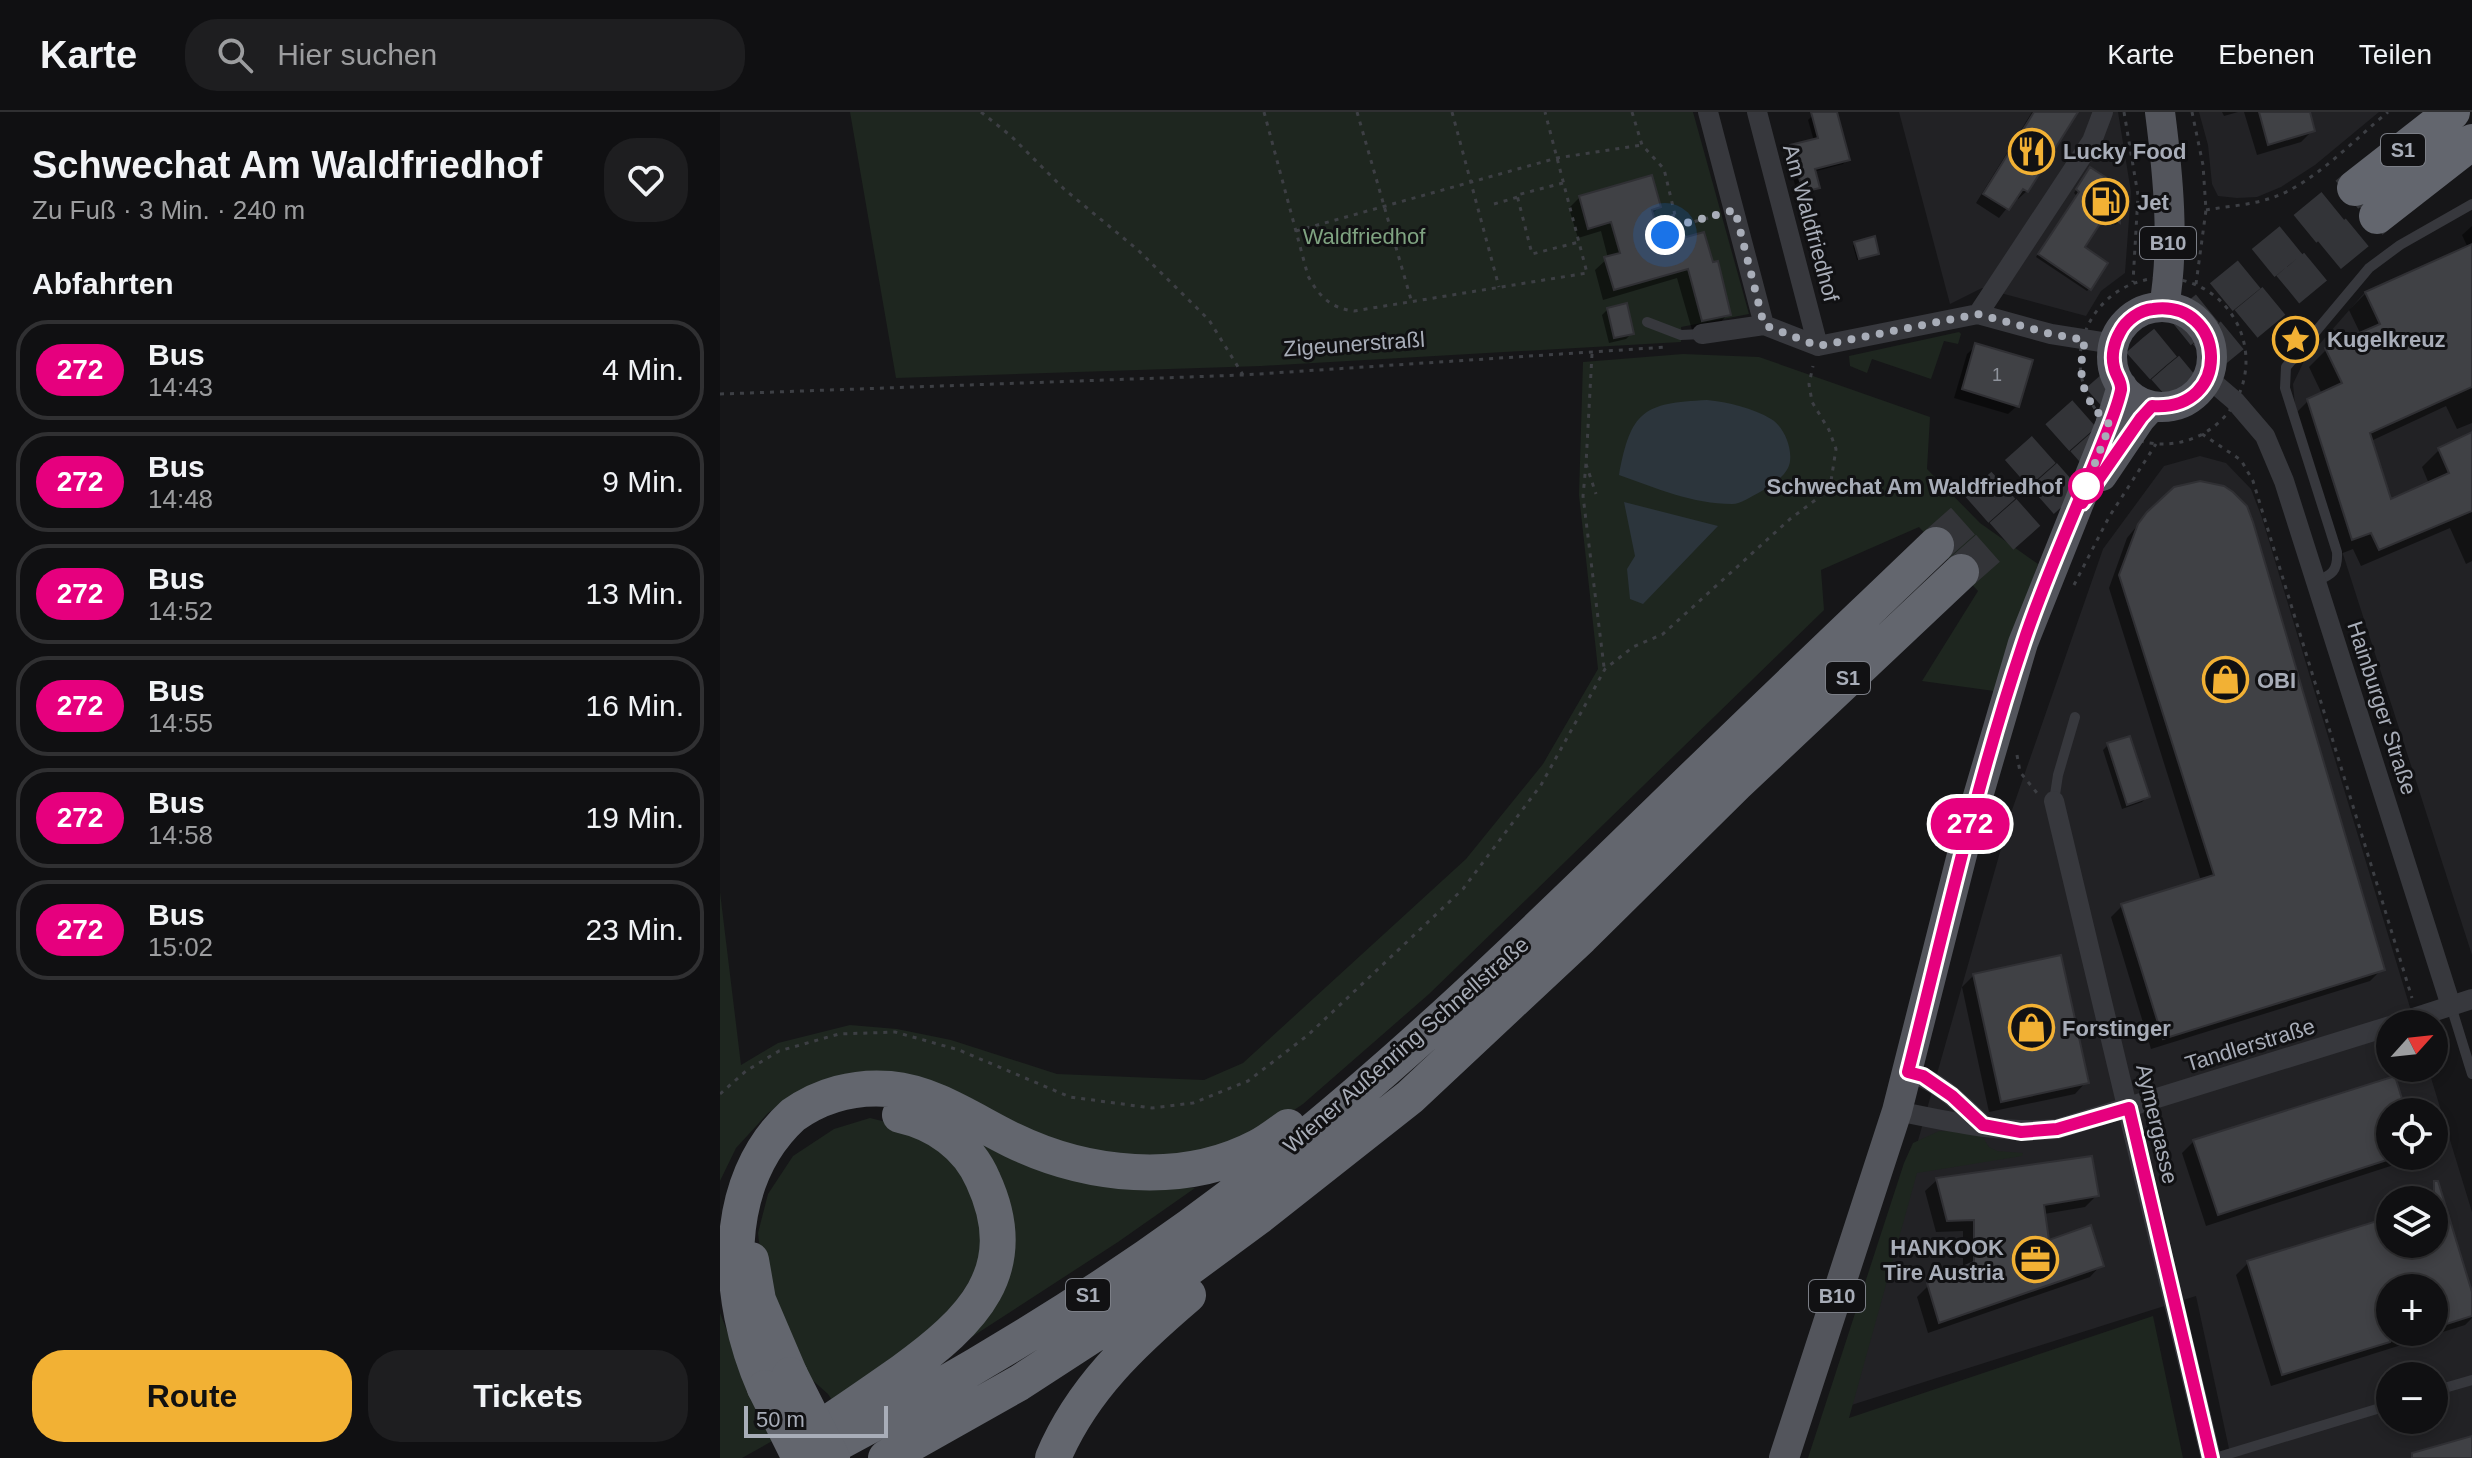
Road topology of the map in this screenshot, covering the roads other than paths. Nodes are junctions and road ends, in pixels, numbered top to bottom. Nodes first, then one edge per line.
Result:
1 (1708, 112) edge
2 (1757, 112) edge
3 (2103, 112) edge
4 (2160, 112) edge
5 (2452, 112) edge
6 (2472, 142) edge
7 (2355, 188) tunnel mouth
8 (2472, 204) edge
9 (2377, 216) tunnel mouth
10 (2164, 307) junction
11 (1978, 314) junction
12 (1647, 322) dead end
13 (1764, 325) junction
14 (1702, 334) joint
15 (2100, 342) junction
16 (1818, 346) junction
17 (2208, 378) junction
18 (2122, 386) junction
19 (2152, 406) junction
20 (2132, 435) junction
21 (1936, 545) tunnel mouth
22 (1961, 572) tunnel mouth
23 (2316, 581) junction
24 (2075, 717) dead end
25 (2054, 801) joint
26 (2472, 999) edge
27 (2451, 1006) junction
28 (2439, 1010) edge
29 (2376, 1030) edge
30 (1908, 1072) junction
31 (2472, 1074) edge
32 (1348, 1101) junction
33 (2129, 1108) junction
34 (1897, 1111) junction
35 (1983, 1125) junction
36 (1258, 1217) junction
37 (2472, 1380) edge
38 (778, 1382) junction
39 (2448, 1387) edge
40 (2376, 1409) edge
41 (786, 1458) edge
42 (800, 1458) edge
43 (809, 1458) edge
44 (832, 1458) edge
45 (886, 1458) edge
46 (1053, 1458) edge
47 (1784, 1458) edge
48 (2213, 1458) edge

1 - 13 street
2 - 16 street, Am Waldfriedhof
3 - 11 street
4 - 10 main road, B10
5 - 7 highway, S1
6 - 9 highway, S1
8 - 23 lane
10 - 15 main road
10 - 17 main road
11 - 15 street
11 - 16 street
12 - 14 lane
13 - 14 street
13 - 16 street
15 - 18 main road, B10
17 - 19 main road
17 - 23 street, Hainburger Straße
18 - 19 main road
18 - 20 main road, B10
19 - 20 main road, B10
20 - 30 main road, B10
21 - 32 highway, Wiener Außenring Schnellstraße / S1
22 - 36 highway, Wiener Außenring Schnellstraße / S1
23 - 27 street, Hainburger Straße
24 - 25 lane
25 - 33 street, Aymergasse
26 - 27 street, Tandlerstraße
27 - 28 street, Tandlerstraße
27 - 31 lane, Hainburger Straße
29 - 33 street, Tandlerstraße
30 - 34 main road, B10
30 - 35 street
32 - 38 highway
32 - 43 highway, Wiener Außenring Schnellstraße / S1
33 - 35 street, Tandlerstraße
33 - 48 street, Aymergasse
34 - 35 street, Tandlerstraße
34 - 47 main road, B10
36 - 45 highway, Wiener Außenring Schnellstraße / S1
36 - 46 highway
37 - 39 lane
38 - 41 highway
38 - 42 highway, bridge
38 - 44 highway, bridge
40 - 48 lane

